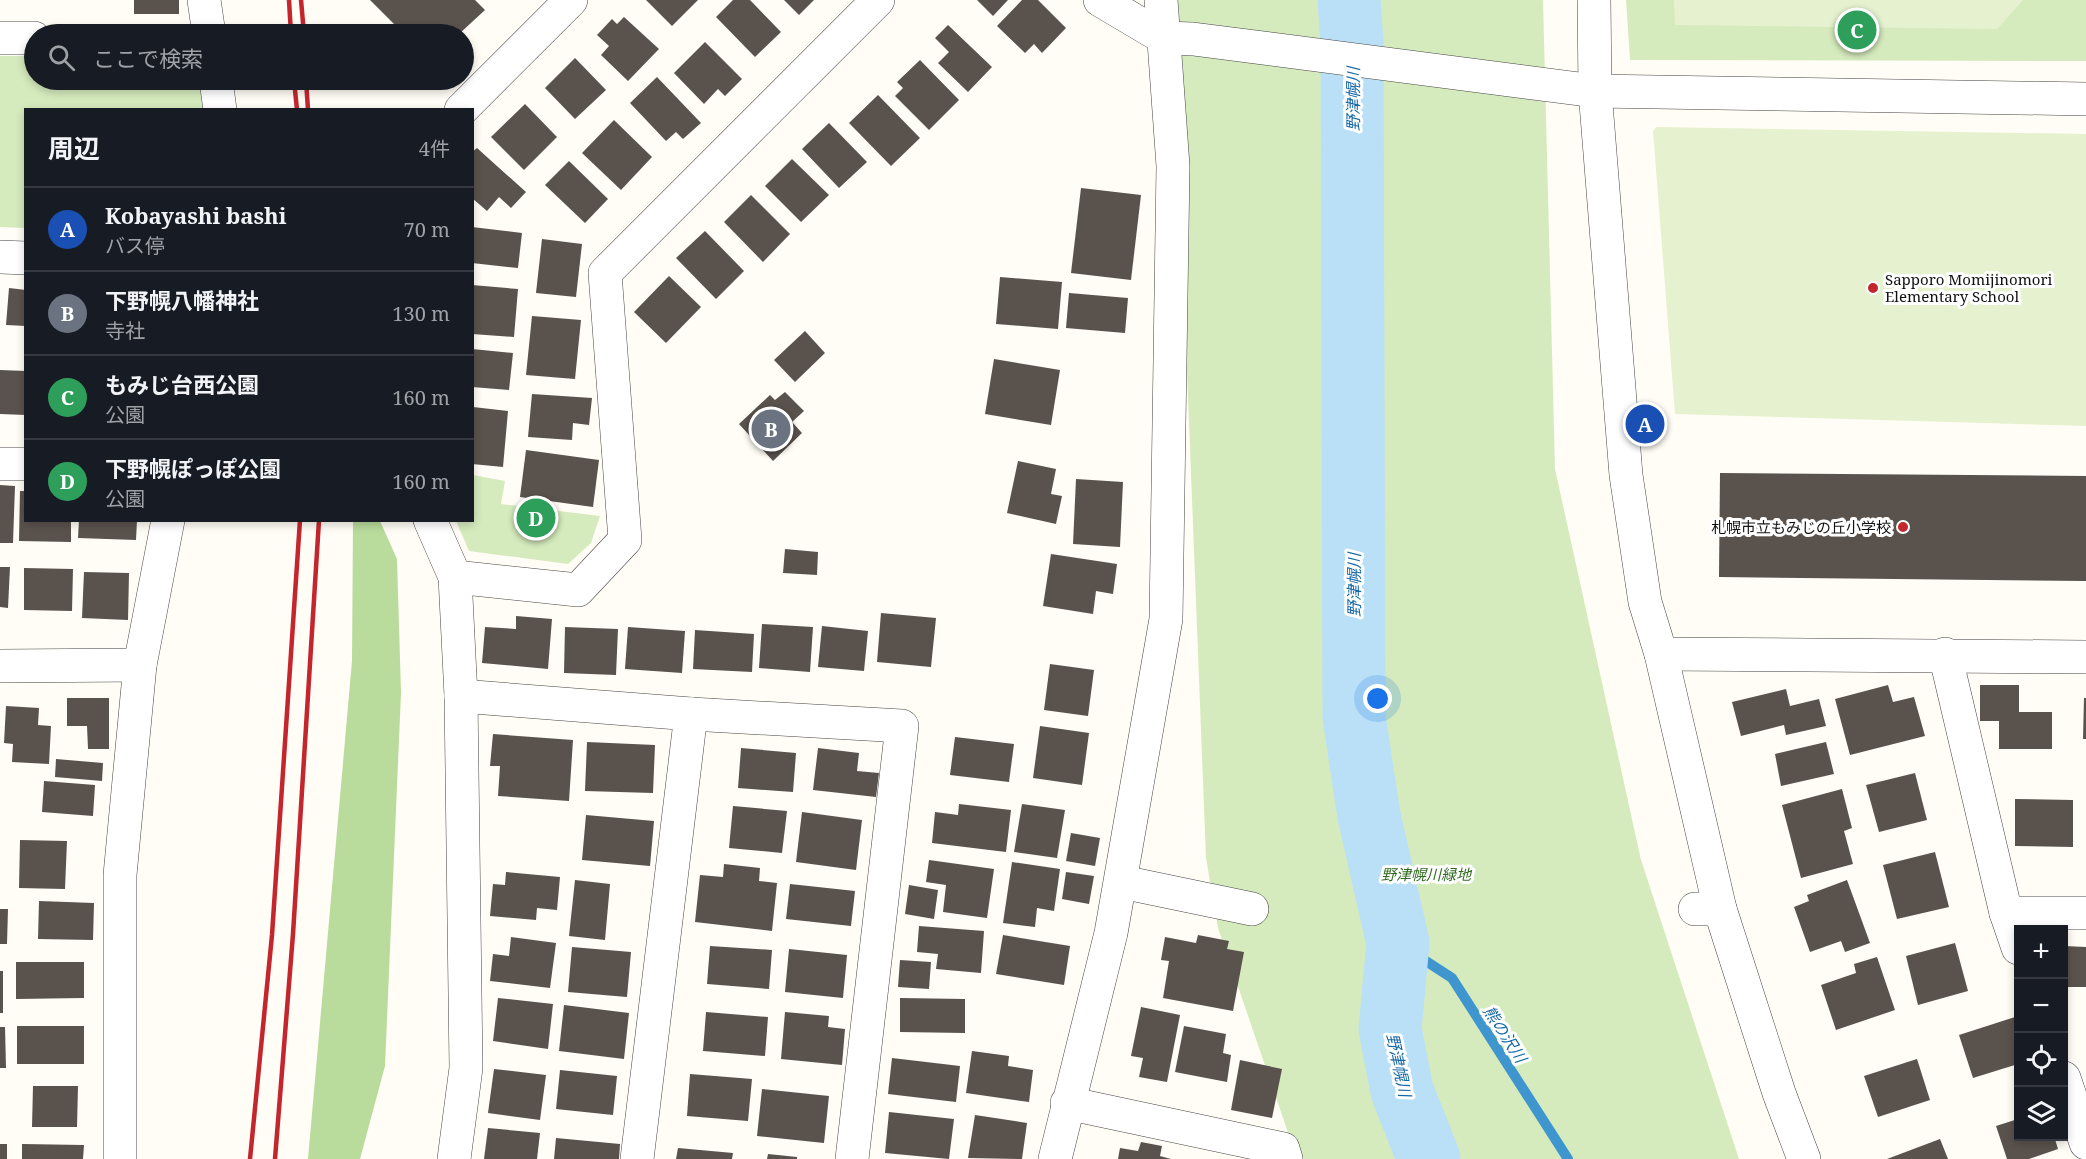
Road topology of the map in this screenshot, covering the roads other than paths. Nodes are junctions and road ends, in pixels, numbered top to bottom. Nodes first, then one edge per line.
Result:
1 (204, 0) edge
2 (572, 0) edge
3 (878, 0) edge
4 (1100, 0) edge
5 (1161, 0) edge
6 (1594, 0) edge
7 (208, 24) edge
8 (0, 38) edge
9 (24, 38) edge
10 (1164, 38) junction
11 (217, 90) edge
12 (1595, 91) junction
13 (2086, 99) edge
14 (220, 108) edge
15 (463, 108) edge
16 (0, 257) edge
17 (24, 258) edge
18 (0, 464) edge
19 (24, 464) edge
20 (168, 522) edge
21 (431, 522) edge
22 (455, 577) junction
23 (1661, 654) junction
24 (1945, 654) junction
25 (2086, 657) edge
26 (140, 665) junction
27 (0, 666) edge
28 (461, 696) junction
29 (691, 714) junction
30 (1122, 882) junction
31 (1252, 909) dead end
32 (2006, 913) junction
33 (2086, 913) edge
34 (2014, 935) edge
35 (2067, 1087) edge
36 (1067, 1103) junction
37 (2086, 1143) edge
38 (120, 1159) edge
39 (454, 1159) edge
40 (637, 1159) edge
41 (852, 1159) edge
42 (1055, 1159) edge
43 (1286, 1159) edge
44 (1804, 1159) edge

1 - 7 street
2 - 15 street
3 - 22 street
4 - 10 street
5 - 10 street
6 - 12 street
8 - 9 street
10 - 12 street
10 - 30 street
11 - 14 street
12 - 13 street
12 - 23 street
16 - 17 street
18 - 19 street
20 - 26 street
21 - 22 street
22 - 28 street
23 - 24 street
23 - 44 street
24 - 25 street
24 - 32 street
26 - 27 street
26 - 38 street
28 - 29 street
28 - 39 street
29 - 40 street
29 - 41 street
30 - 31 street
30 - 36 street
32 - 33 street
32 - 34 street
35 - 37 street
36 - 42 street
36 - 43 street

